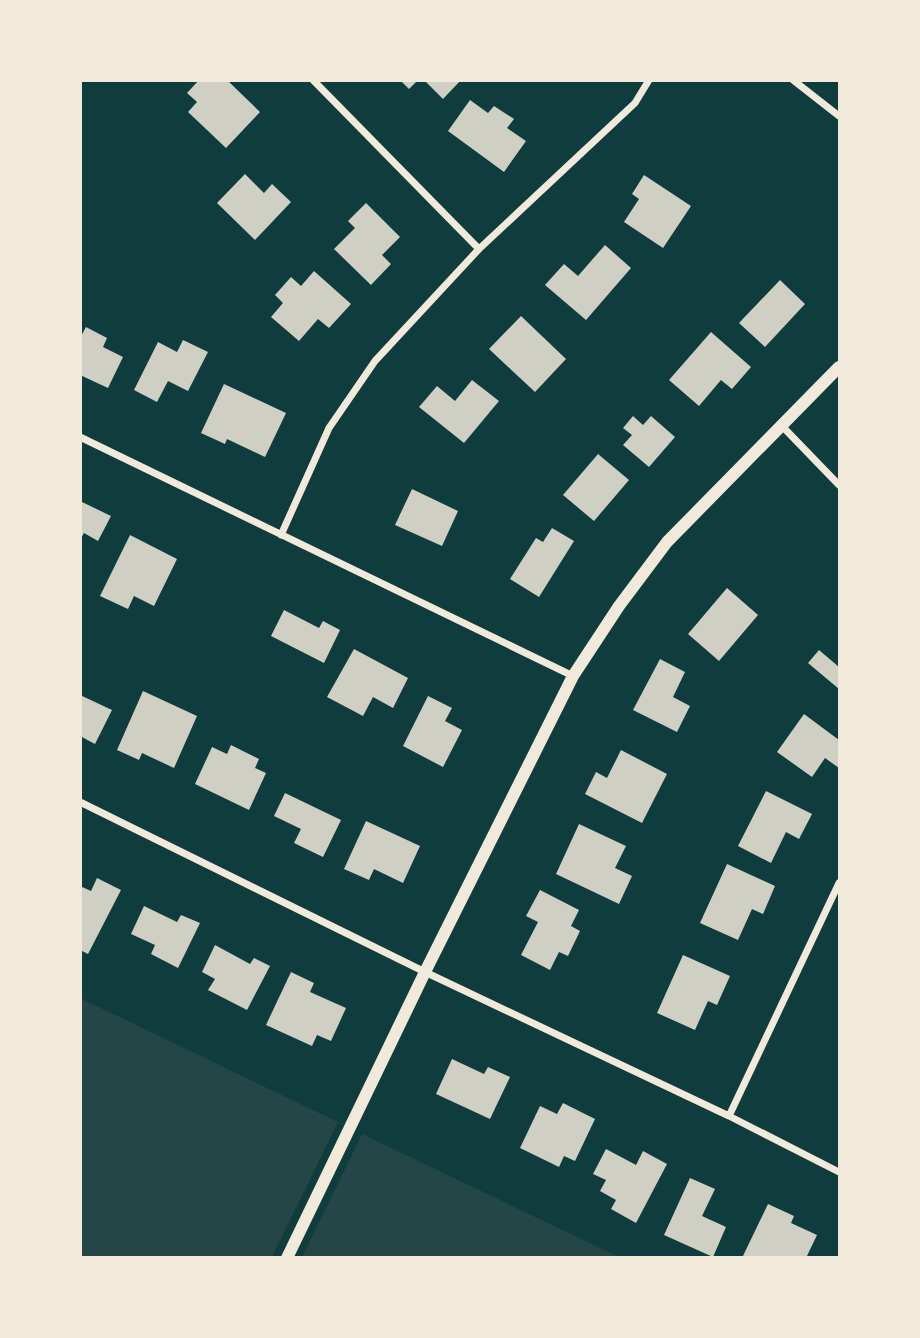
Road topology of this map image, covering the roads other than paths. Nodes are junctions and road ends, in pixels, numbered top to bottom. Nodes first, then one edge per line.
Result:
1 (313, 80) edge
2 (649, 80) edge
3 (793, 80) edge
4 (839, 116) edge
5 (479, 249) junction
6 (839, 367) edge
7 (782, 426) junction
8 (80, 437) edge
9 (839, 485) edge
10 (281, 535) junction
11 (573, 676) junction
12 (80, 802) edge
13 (839, 883) edge
14 (425, 972) junction
15 (729, 1116) junction
16 (839, 1172) edge
17 (287, 1258) edge

1 - 5 street
2 - 5 street
3 - 4 street
5 - 10 street
6 - 7 street
7 - 9 street
7 - 11 street
8 - 10 street
10 - 11 street
11 - 14 street
12 - 14 street
13 - 15 street
14 - 15 street
14 - 17 street
15 - 16 street

